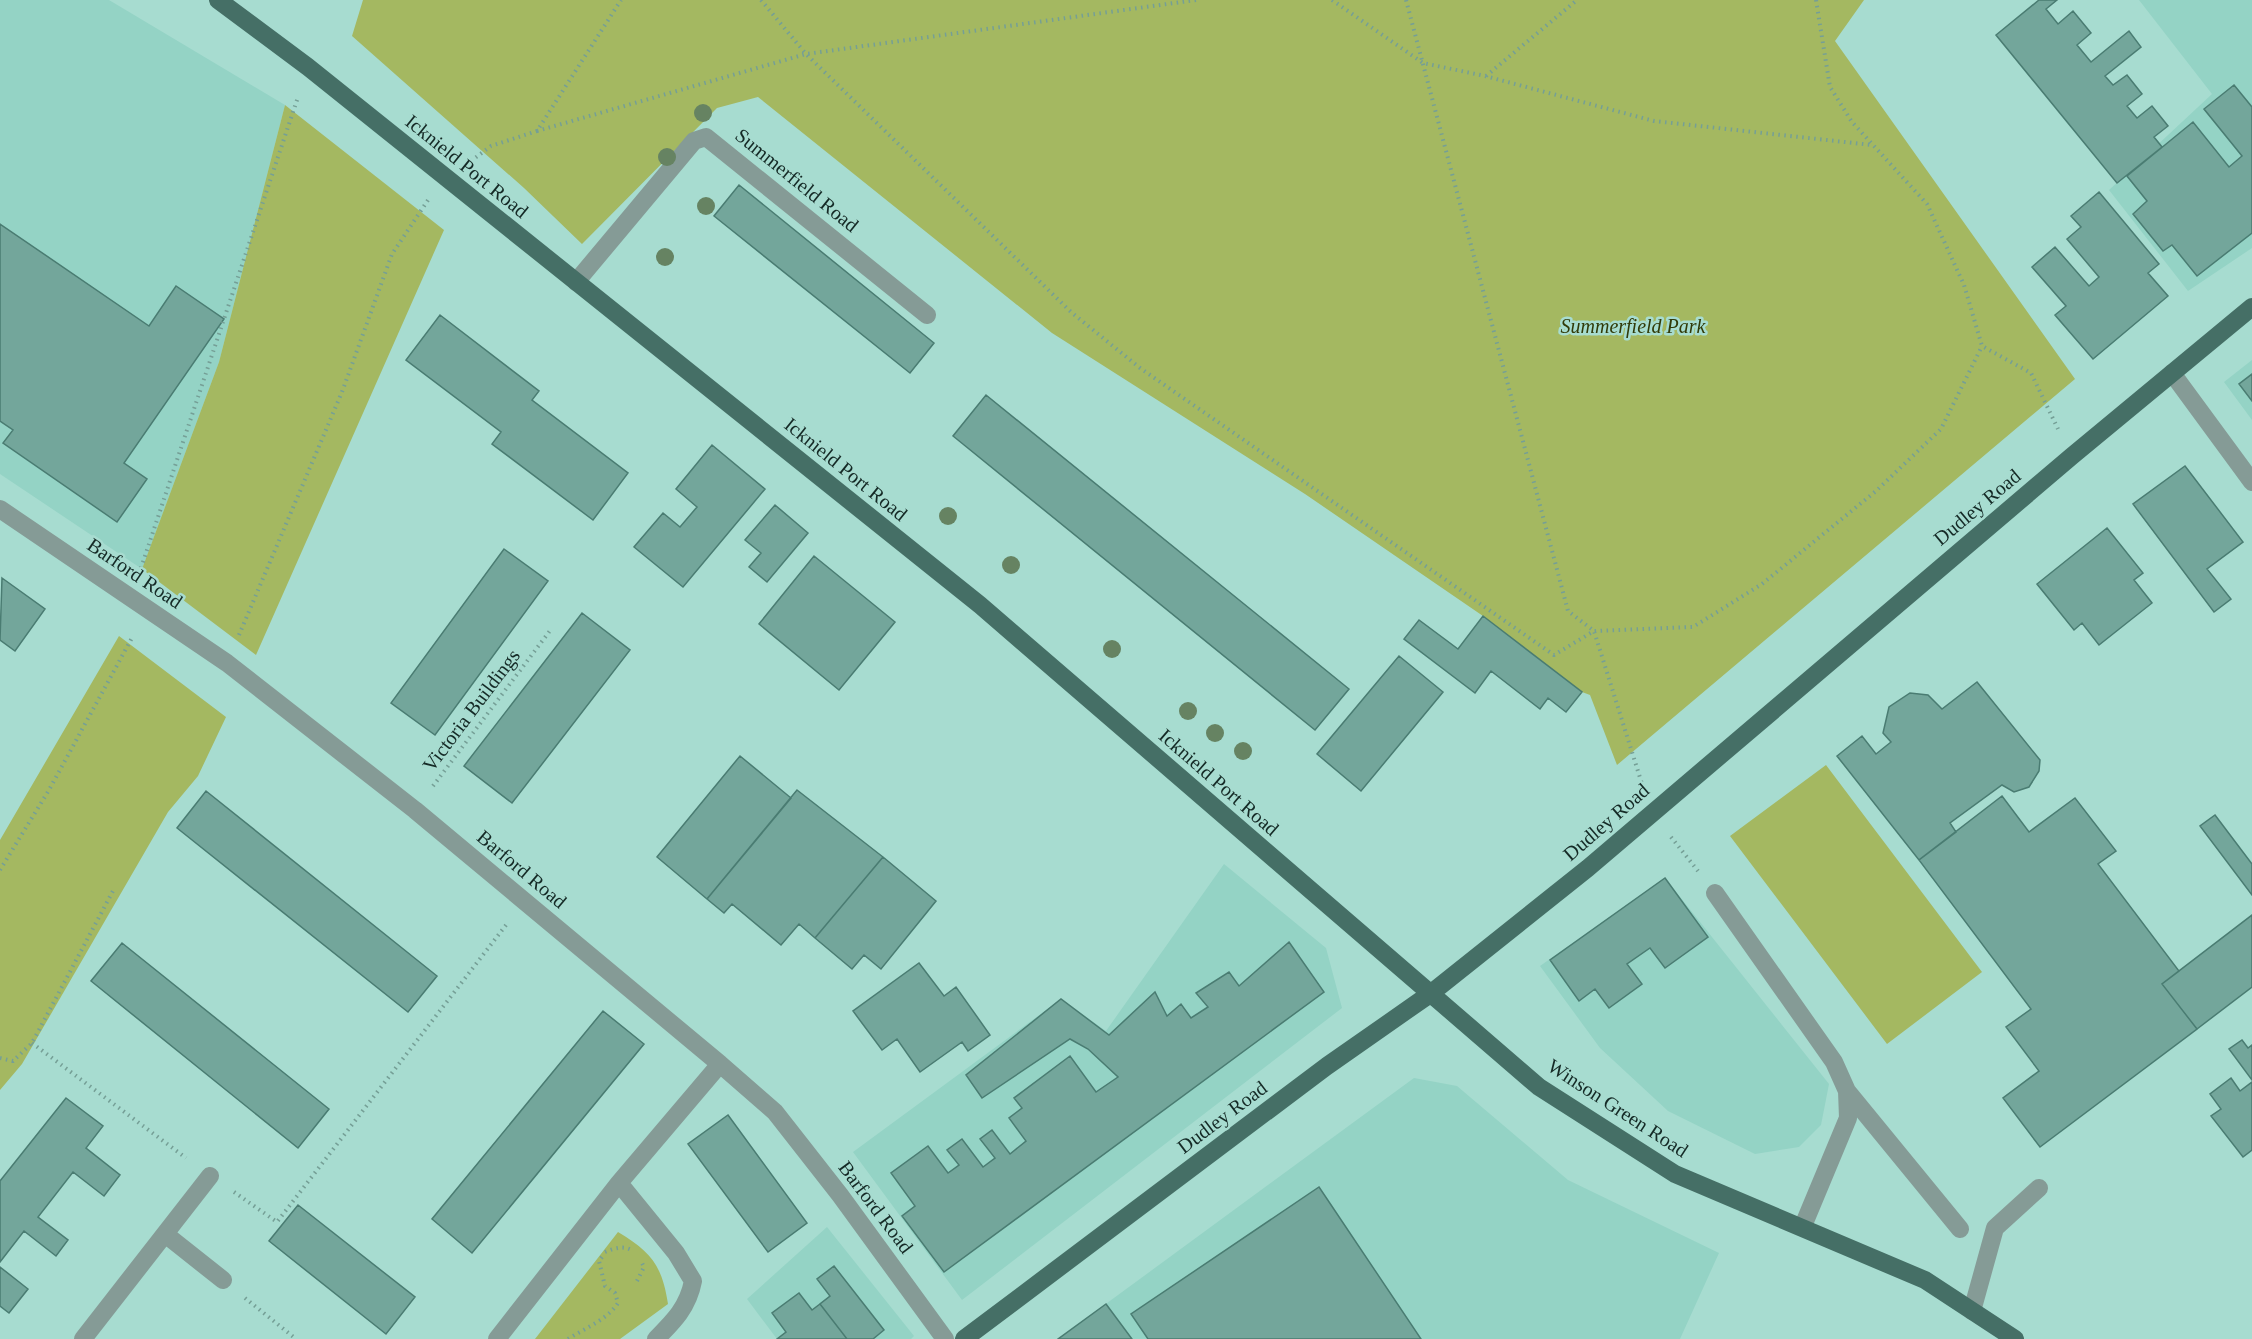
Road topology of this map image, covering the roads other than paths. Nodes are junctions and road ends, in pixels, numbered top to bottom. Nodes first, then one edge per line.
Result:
1 (218, 0) edge
2 (576, 282) junction
3 (2252, 308) edge
4 (927, 315) dead end
5 (2172, 373) junction
6 (2252, 482) edge
7 (0, 509) edge
8 (1715, 893) road end
9 (1430, 994) junction
10 (720, 1064) junction
11 (1847, 1091) junction
12 (210, 1176) road end
13 (619, 1183) junction
14 (2039, 1188) dead end
15 (1803, 1226) junction
16 (1960, 1229) dead end
17 (165, 1234) junction
18 (223, 1280) road end
19 (1972, 1311) junction
20 (82, 1339) edge
21 (497, 1339) edge
22 (656, 1339) edge
23 (945, 1339) edge
24 (964, 1339) edge
25 (2014, 1339) edge

1 - 2 main road, Icknield Port Road
2 - 4 street, Summerfield Road
2 - 9 main road, Icknield Port Road
3 - 5 main road, Dudley Road
5 - 6 street
5 - 9 main road, Dudley Road
7 - 10 street, Barford Road
8 - 11 street
9 - 15 main road, Winson Green Road
9 - 24 main road, Dudley Road
10 - 13 street
10 - 23 street, Barford Road
11 - 15 street
11 - 16 street
12 - 17 street
13 - 21 street
13 - 22 street
14 - 19 street
15 - 19 main road, Winson Green Road
17 - 18 street
17 - 20 street
19 - 25 main road, Winson Green Road

